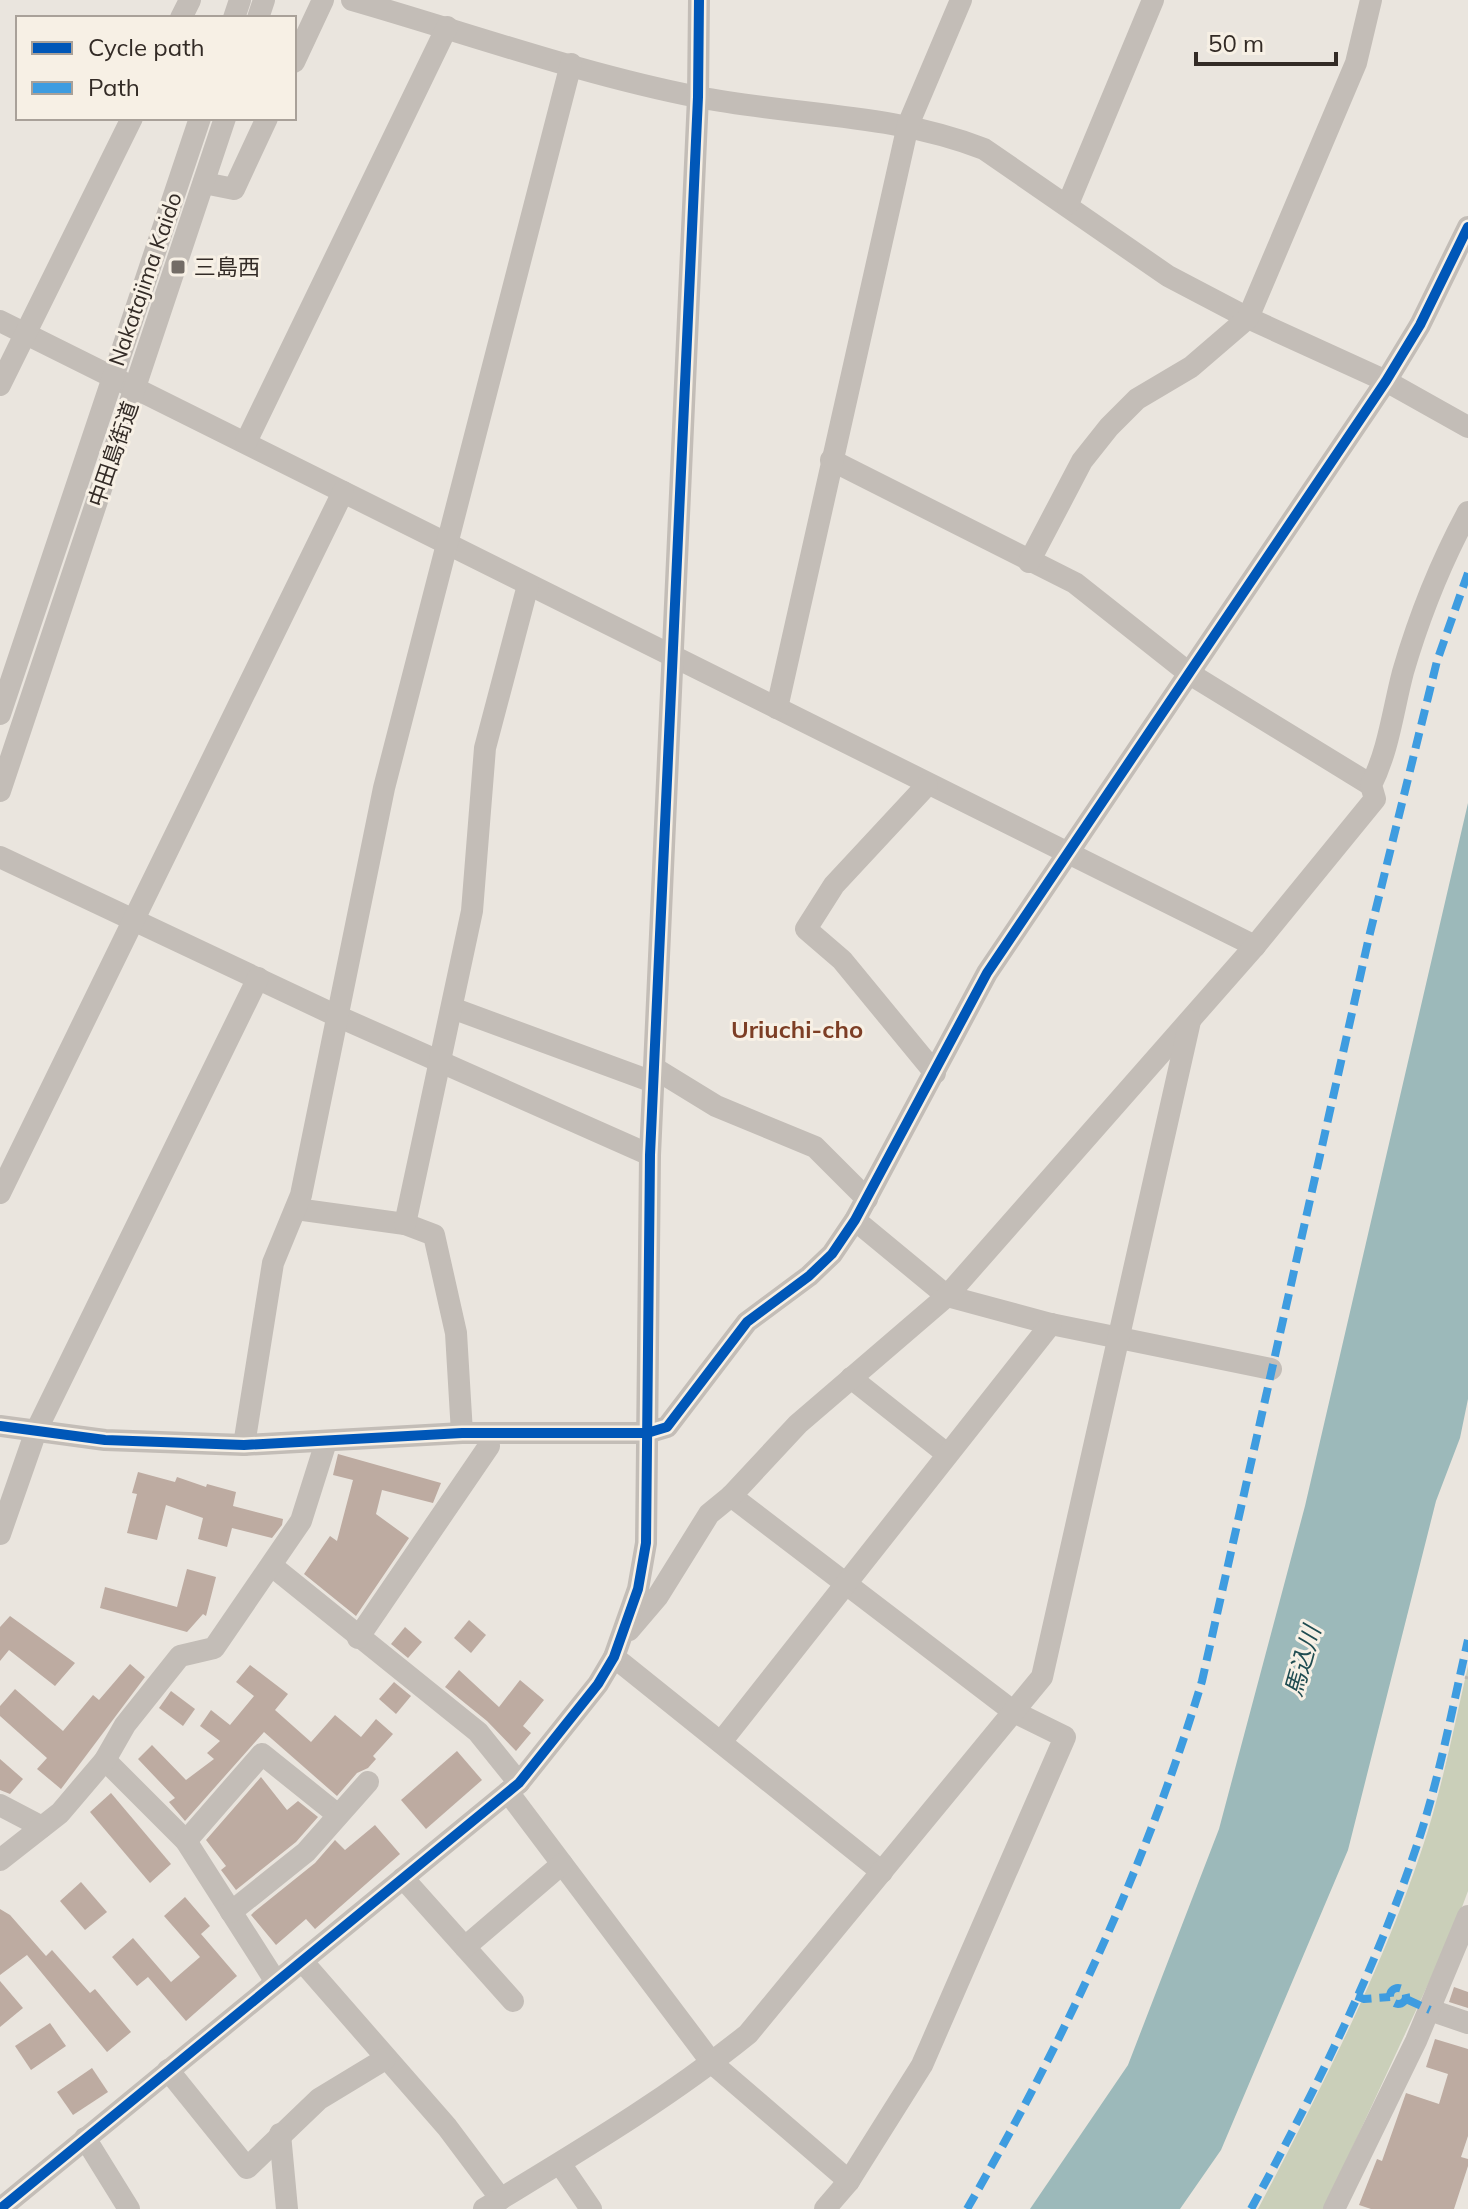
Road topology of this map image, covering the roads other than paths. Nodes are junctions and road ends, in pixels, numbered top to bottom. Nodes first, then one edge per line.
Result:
1 (323, 0) edge
2 (352, 0) edge
3 (699, 0) edge
4 (961, 0) edge
5 (1153, 0) edge
6 (1371, 0) edge
7 (447, 27) junction
8 (296, 58) edge
9 (571, 64) junction
10 (698, 97) junction
11 (131, 120) edge
12 (199, 120) edge
13 (224, 120) edge
14 (266, 120) edge
15 (908, 125) junction
16 (204, 183) junction
17 (1068, 204) junction
18 (1468, 227) edge
19 (1248, 318) junction
20 (0, 321) edge
21 (25, 333) junction
22 (113, 377) junction
23 (1386, 381) junction
24 (0, 385) edge
25 (135, 388) junction
26 (1468, 427) edge
27 (246, 442) junction
28 (831, 460) junction
29 (343, 492) junction
30 (1468, 512) edge
31 (446, 545) junction
32 (1029, 562) junction
33 (528, 585) junction
34 (22, 648) junction
35 (672, 658) junction
36 (1190, 674) junction
37 (0, 677) edge
38 (777, 708) junction
39 (0, 714) edge
40 (927, 785) junction
41 (1371, 785) junction
42 (0, 791) edge
43 (1069, 854) junction
44 (0, 857) edge
45 (134, 918) junction
46 (1255, 946) junction
47 (258, 978) junction
48 (452, 1008) junction
49 (337, 1016) junction
50 (1190, 1021) junction
51 (440, 1061) junction
52 (935, 1073) junction
53 (654, 1075) junction
54 (650, 1155) junction
55 (0, 1193) edge
56 (867, 1199) junction
57 (296, 1209) junction
58 (855, 1220) junction
59 (405, 1224) junction
60 (947, 1296) junction
61 (1051, 1324) junction
62 (1120, 1339) junction
63 (1271, 1369) dead end
64 (851, 1378) junction
65 (0, 1426) edge
66 (36, 1431) junction
67 (462, 1433) junction
68 (486, 1433) junction
69 (647, 1433) junction
70 (326, 1442) junction
71 (244, 1445) junction
72 (947, 1454) junction
73 (731, 1496) junction
74 (0, 1534) edge
75 (272, 1566) junction
76 (846, 1582) junction
77 (358, 1638) junction
78 (619, 1647) junction
79 (1014, 1712) junction
80 (721, 1742) junction
81 (105, 1760) junction
82 (368, 1782) dead end
83 (513, 1787) junction
84 (0, 1805) edge
85 (338, 1815) junction
86 (42, 1827) junction
87 (186, 1841) junction
88 (0, 1860) edge
89 (562, 1864) junction
90 (882, 1872) junction
91 (403, 1878) junction
92 (231, 1912) junction
93 (1468, 1916) edge
94 (465, 1947) junction
95 (302, 1961) junction
96 (276, 1982) junction
97 (513, 2001) dead end
98 (1430, 2010) junction
99 (1468, 2023) edge
100 (385, 2059) junction
101 (712, 2063) junction
102 (168, 2070) junction
103 (280, 2134) junction
104 (85, 2138) junction
105 (561, 2165) junction
106 (849, 2181) junction
107 (492, 2204) edge
108 (0, 2209) edge
109 (129, 2209) edge
110 (287, 2209) edge
111 (591, 2209) edge
112 (825, 2209) edge
113 (1334, 2209) edge

1 - 8 street
2 - 7 street
3 - 10 street
4 - 15 street
5 - 17 street
6 - 19 street
7 - 9 street
7 - 27 street
9 - 10 street
9 - 31 street
10 - 15 street
10 - 35 street
11 - 21 street
12 - 22 street, Nakatajima Kaido
13 - 16 street, 中田島街道
14 - 16 street
15 - 17 street
15 - 28 street
16 - 25 street, 中田島街道
17 - 19 street
18 - 23 street
19 - 23 street
19 - 32 street
20 - 21 street
21 - 22 street
21 - 24 street
22 - 25 street
22 - 34 street, Nakatajima Kaido
23 - 26 street
23 - 36 street
25 - 27 street
25 - 42 street, 中田島街道
27 - 29 street
28 - 32 street
28 - 38 street
29 - 31 street
29 - 45 street
30 - 41 street
31 - 33 street
31 - 49 street
32 - 36 street
33 - 35 street
33 - 48 street
34 - 37 street
34 - 39 street, Nakatajima Kaido
35 - 38 street
35 - 53 street
36 - 41 street
36 - 43 street
38 - 40 street
40 - 43 street
40 - 52 street
41 - 46 street
43 - 46 street
43 - 52 street
44 - 45 street
45 - 47 street
45 - 55 street
46 - 50 street
47 - 49 street
47 - 66 street
48 - 51 street
48 - 53 street
49 - 51 street
49 - 57 street
50 - 60 street
50 - 62 street
51 - 54 street
51 - 59 street
52 - 56 street
53 - 54 street
53 - 56 street
54 - 69 street
56 - 58 street
57 - 59 street
57 - 71 street
58 - 60 street
58 - 69 street
59 - 67 street
60 - 61 street
60 - 64 street
61 - 62 street
61 - 72 street
62 - 63 street
62 - 79 street
64 - 72 street
64 - 73 street
65 - 66 street
66 - 71 street
66 - 74 street
67 - 68 street
67 - 70 street
68 - 69 street
68 - 77 street
69 - 78 street
70 - 71 street
70 - 75 street
72 - 76 street
73 - 76 street
73 - 78 street
75 - 77 street
75 - 81 street
76 - 79 street
76 - 80 street
77 - 83 street
78 - 80 street
78 - 83 street
79 - 90 street
79 - 106 street
80 - 90 street
81 - 86 street
81 - 87 street
82 - 85 street
83 - 89 street
83 - 91 street
84 - 86 street
85 - 87 street
85 - 92 street
86 - 88 street
87 - 92 street
89 - 94 street
89 - 101 street
90 - 101 street
91 - 94 street
91 - 95 street
92 - 96 street
93 - 98 street
94 - 97 street
95 - 96 street
95 - 100 street
96 - 102 street
98 - 99 street
98 - 113 street
100 - 103 street
100 - 107 street
101 - 105 street
101 - 106 street
102 - 103 street
102 - 104 street
103 - 110 street
104 - 108 street
104 - 109 street
105 - 107 street
105 - 111 street
106 - 112 street

